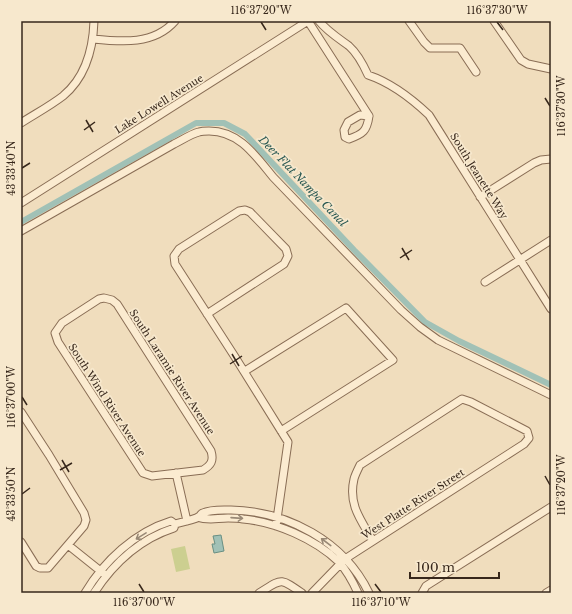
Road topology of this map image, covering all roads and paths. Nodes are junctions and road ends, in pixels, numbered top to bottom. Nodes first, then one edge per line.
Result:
1 (94, 21) edge
2 (175, 21) edge
3 (308, 21) edge
4 (319, 21) edge
5 (409, 21) edge
6 (494, 21) edge
7 (93, 40) junction
8 (551, 69) edge
9 (476, 72) dead end
10 (369, 116) dead end
11 (21, 123) edge
12 (551, 159) edge
13 (480, 197) junction
14 (22, 201) edge
15 (21, 231) edge
16 (551, 240) edge
17 (520, 259) junction
18 (485, 282) dead end
19 (108, 298) joint
20 (551, 309) edge
21 (208, 314) junction
22 (245, 371) junction
23 (551, 395) edge
24 (21, 412) edge
25 (281, 431) junction
26 (176, 473) junction
27 (551, 507) edge
28 (198, 517) junction
29 (278, 518) junction
30 (187, 521) junction
31 (276, 526) junction
32 (373, 541) junction
33 (21, 542) edge
34 (68, 545) junction
35 (342, 561) junction
36 (103, 573) junction
37 (551, 590) edge
38 (85, 593) edge
39 (94, 593) edge
40 (259, 593) edge
41 (302, 593) edge
42 (312, 593) edge
43 (358, 593) edge
44 (368, 593) edge
45 (422, 593) edge
46 (546, 593) edge

1 - 7 street
2 - 7 street
3 - 10 street
3 - 14 street, Lake Lowell Avenue
4 - 13 street, South Jeanette Way
5 - 9 street
6 - 8 street
7 - 11 street
12 - 13 street
13 - 17 street, South Jeanette Way
15 - 23 street
16 - 17 street
17 - 18 street
17 - 20 street, South Jeanette Way
19 - 26 street, South Laramie River Avenue
19 - 26 street, South Wind River Avenue
21 - 21 street
21 - 22 street
22 - 25 street
22 - 25 street
24 - 34 street
25 - 29 street
26 - 30 street
27 - 45 street
28 - 29 street
28 - 30 street
28 -> 31 street
29 - 31 street
35 -> 29 street
30 - 36 street
31 - 35 street
32 - 32 street, West Platte River Street
32 - 35 street, West Platte River Street
33 - 34 street
34 - 36 street
35 - 42 street, West Platte River Street
35 - 43 street
35 - 44 street
36 - 38 street
36 - 39 street
37 - 46 street
40 - 41 street

